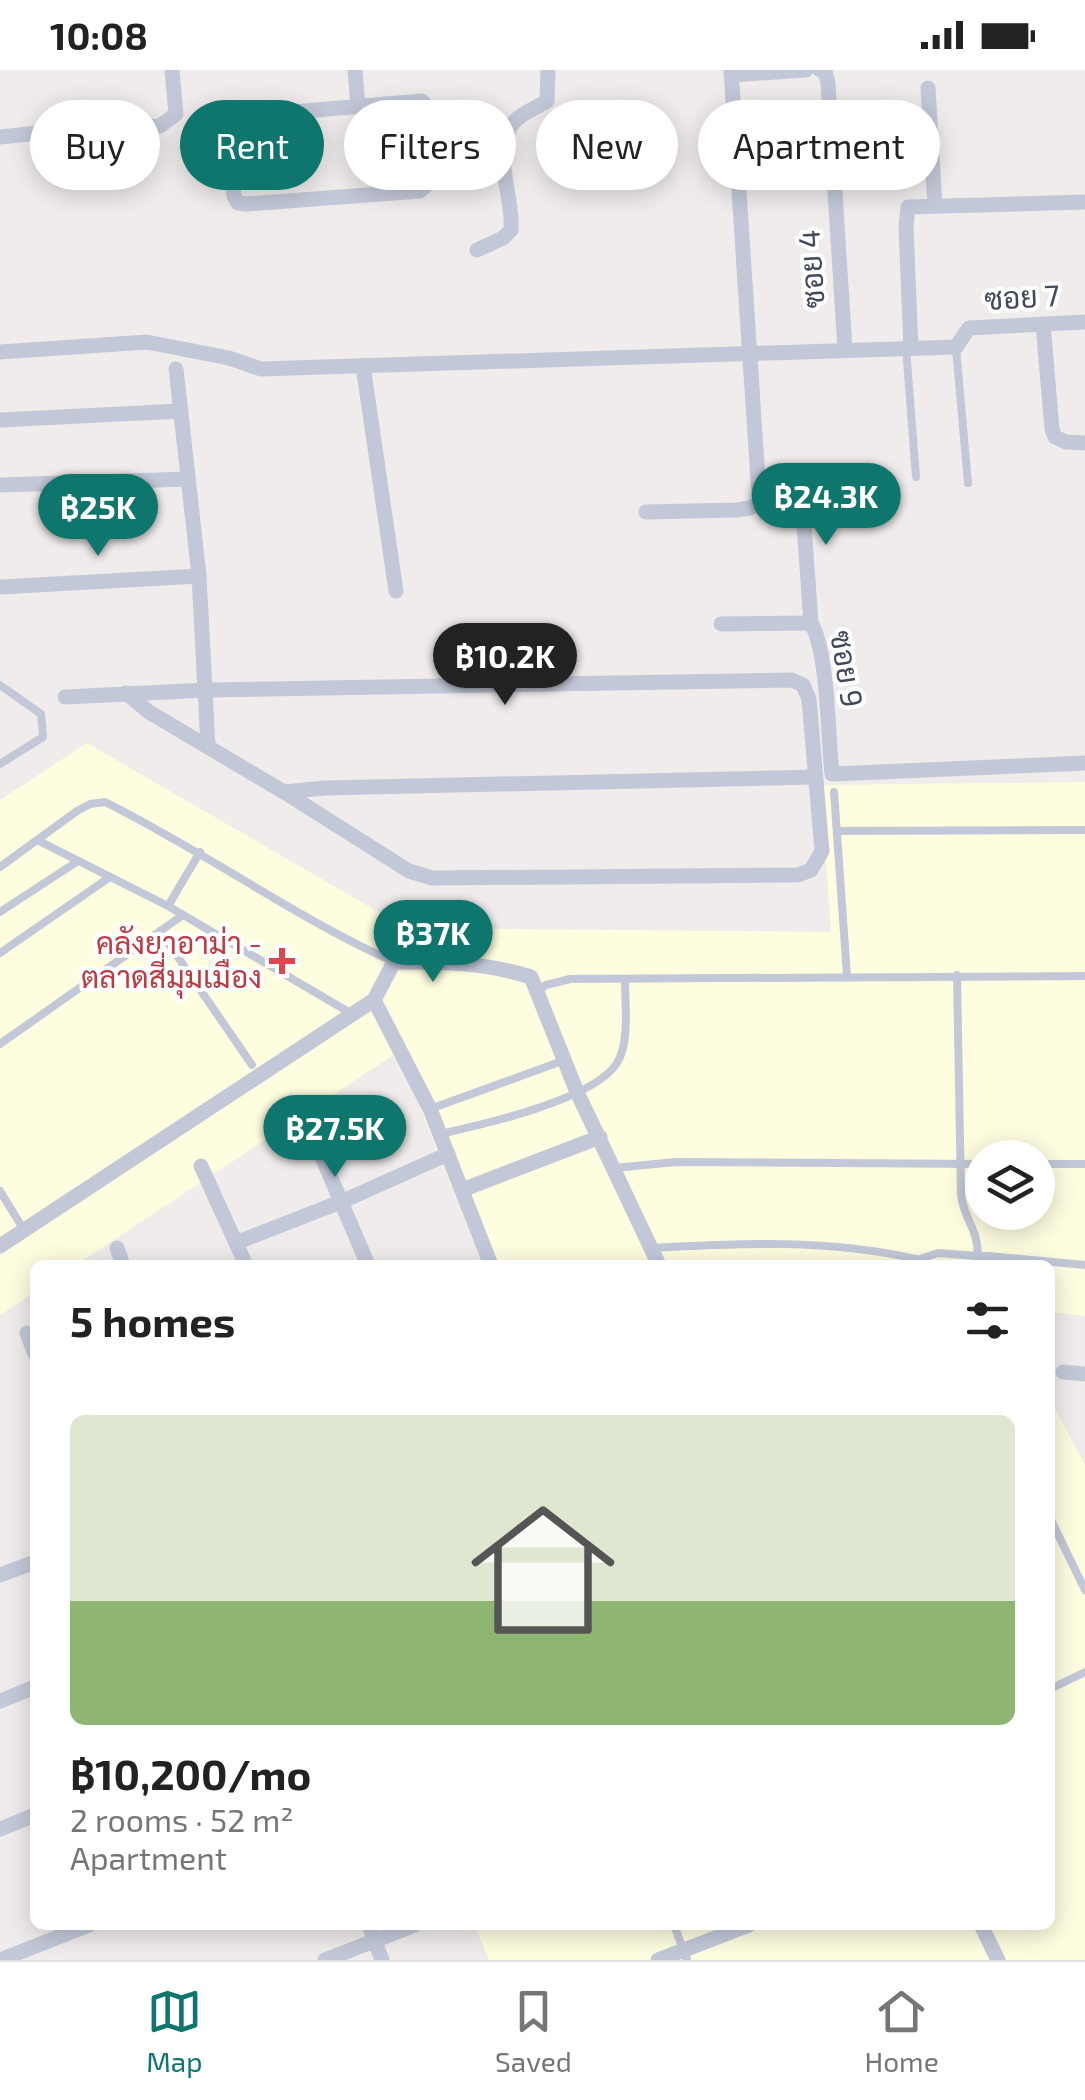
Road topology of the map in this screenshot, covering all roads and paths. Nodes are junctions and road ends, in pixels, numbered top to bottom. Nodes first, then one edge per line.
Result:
1 (172, 70) edge
2 (355, 70) edge
3 (548, 70) edge
4 (806, 70) edge
5 (820, 70) edge
6 (731, 73) edge
7 (928, 88) dead end
8 (358, 100) edge
9 (358, 106) joint
10 (0, 137) edge
11 (1085, 202) edge
12 (935, 206) junction
13 (478, 250) dead end
14 (1085, 322) edge
15 (1043, 324) junction
16 (909, 348) junction
17 (956, 348) junction
18 (845, 349) junction
19 (0, 352) edge
20 (749, 352) junction
21 (363, 366) junction
22 (176, 369) dead end
23 (181, 411) junction
24 (0, 420) edge
25 (1085, 443) edge
26 (916, 477) dead end
27 (188, 479) junction
28 (968, 483) dead end
29 (0, 485) edge
30 (764, 499) junction
31 (646, 512) dead end
32 (199, 576) junction
33 (0, 586) edge
34 (396, 591) dead end
35 (810, 622) junction
36 (722, 624) dead end
37 (0, 685) edge
38 (207, 690) junction
39 (126, 693) junction
40 (65, 697) dead end
41 (208, 747) junction
42 (1085, 763) edge
43 (0, 764) edge
44 (815, 776) junction
45 (284, 792) junction
46 (834, 792) dead end
47 (1085, 830) edge
48 (838, 831) junction
49 (39, 841) junction
50 (200, 852) junction
51 (78, 861) junction
52 (0, 866) edge
53 (110, 877) junction
54 (168, 906) junction
55 (0, 912) edge
56 (183, 915) junction
57 (160, 930) junction
58 (0, 953) edge
59 (394, 962) junction
60 (847, 975) junction
61 (957, 975) junction
62 (1085, 976) edge
63 (625, 979) junction
64 (537, 992) junction
65 (374, 1000) junction
66 (352, 1014) junction
67 (0, 1044) edge
68 (565, 1060) junction
69 (252, 1065) dead end
70 (578, 1092) junction
71 (300, 1103) dead end
72 (430, 1110) junction
73 (440, 1134) junction
74 (600, 1137) junction
75 (448, 1154) junction
76 (960, 1164) junction
77 (965, 1164) edge
78 (1055, 1164) edge
79 (1085, 1164) edge
80 (201, 1166) dead end
81 (614, 1168) junction
82 (462, 1190) junction
83 (0, 1191) edge
84 (343, 1201) junction
85 (24, 1230) junction
86 (238, 1242) junction
87 (0, 1246) edge
88 (117, 1248) dead end
89 (651, 1248) junction
90 (916, 1259) joint
91 (121, 1260) edge
92 (244, 1260) edge
93 (366, 1260) edge
94 (489, 1260) edge
95 (657, 1260) edge
96 (973, 1260) edge
97 (978, 1260) edge
98 (1055, 1264) edge
99 (1085, 1265) edge
100 (26, 1333) dead end
101 (30, 1342) edge
102 (1063, 1372) dead end
103 (1085, 1374) edge
104 (1055, 1528) edge
105 (30, 1564) edge
106 (0, 1576) edge
107 (1085, 1590) edge
108 (1085, 1672) edge
109 (1055, 1687) edge
110 (30, 1689) edge
111 (0, 1701) edge
112 (30, 1817) edge
113 (0, 1829) edge
114 (76, 1930) edge
115 (676, 1930) edge
116 (738, 1930) edge
117 (984, 1930) edge
118 (372, 1933) edge
119 (685, 1955) edge
120 (996, 1956) edge
121 (0, 1960) edge
122 (325, 1960) edge
123 (382, 1960) edge
124 (658, 1960) edge
125 (976, 1960) edge

1 - 10 street
2 - 8 street
3 - 13 street
4 - 6 street
5 - 18 street, ซอย 4
6 - 20 street
7 - 12 street
9 - 9 street
11 - 12 street
12 - 16 street
14 - 15 street, ซอย 7
15 - 17 street, ซอย 7
15 - 25 street
16 - 17 street, ซอย 7
16 - 18 street, ซอย 7
16 - 26 lane
17 - 28 lane
18 - 20 street, ซอย 7
19 - 21 street, ซอย 7
20 - 21 street, ซอย 7
20 - 30 street
21 - 34 street
22 - 23 street
23 - 24 street
23 - 27 street
27 - 29 street
27 - 32 street
30 - 31 street
30 - 35 street, ซอย 9
32 - 33 street
32 - 38 street
35 - 36 street
35 - 42 street, ซอย 9
37 - 43 lane
38 - 39 street
38 - 41 street
38 - 44 street
39 - 40 street
39 - 41 street
41 - 45 street
44 - 45 street
44 - 45 street
46 - 48 lane
47 - 48 lane
48 - 60 lane
49 - 50 lane
49 - 51 lane
49 - 52 lane
50 - 54 lane
50 - 59 lane
51 - 53 lane
51 - 55 lane
53 - 54 lane
53 - 58 lane
54 - 56 lane
56 - 57 lane
56 - 66 lane
57 - 67 lane
57 - 69 lane
59 - 64 street
59 - 65 street
60 - 61 lane
60 - 63 lane
61 - 62 lane
61 - 76 lane
63 - 64 lane
63 - 70 lane
64 - 68 street
65 - 66 street
65 - 72 street
66 - 85 street
68 - 70 street
68 - 72 lane
70 - 73 lane
70 - 74 street
71 - 84 street
72 - 73 street
73 - 75 street
74 - 81 street
74 - 82 street
75 - 82 street
75 - 84 street
76 - 77 lane
76 - 81 lane
76 - 97 lane
78 - 79 lane
80 - 86 street
81 - 89 street
82 - 94 street
83 - 85 lane
84 - 86 street
84 - 93 street
85 - 87 street
86 - 92 street
88 - 91 street
89 - 90 lane
89 - 95 street
90 - 96 lane
98 - 99 lane
100 - 101 street
102 - 103 street
104 - 107 lane
105 - 106 street
108 - 109 lane
110 - 111 street
112 - 113 street
114 - 121 street
115 - 119 lane
116 - 119 street
117 - 120 street
118 - 122 street
118 - 123 street
119 - 124 street
120 - 125 street

